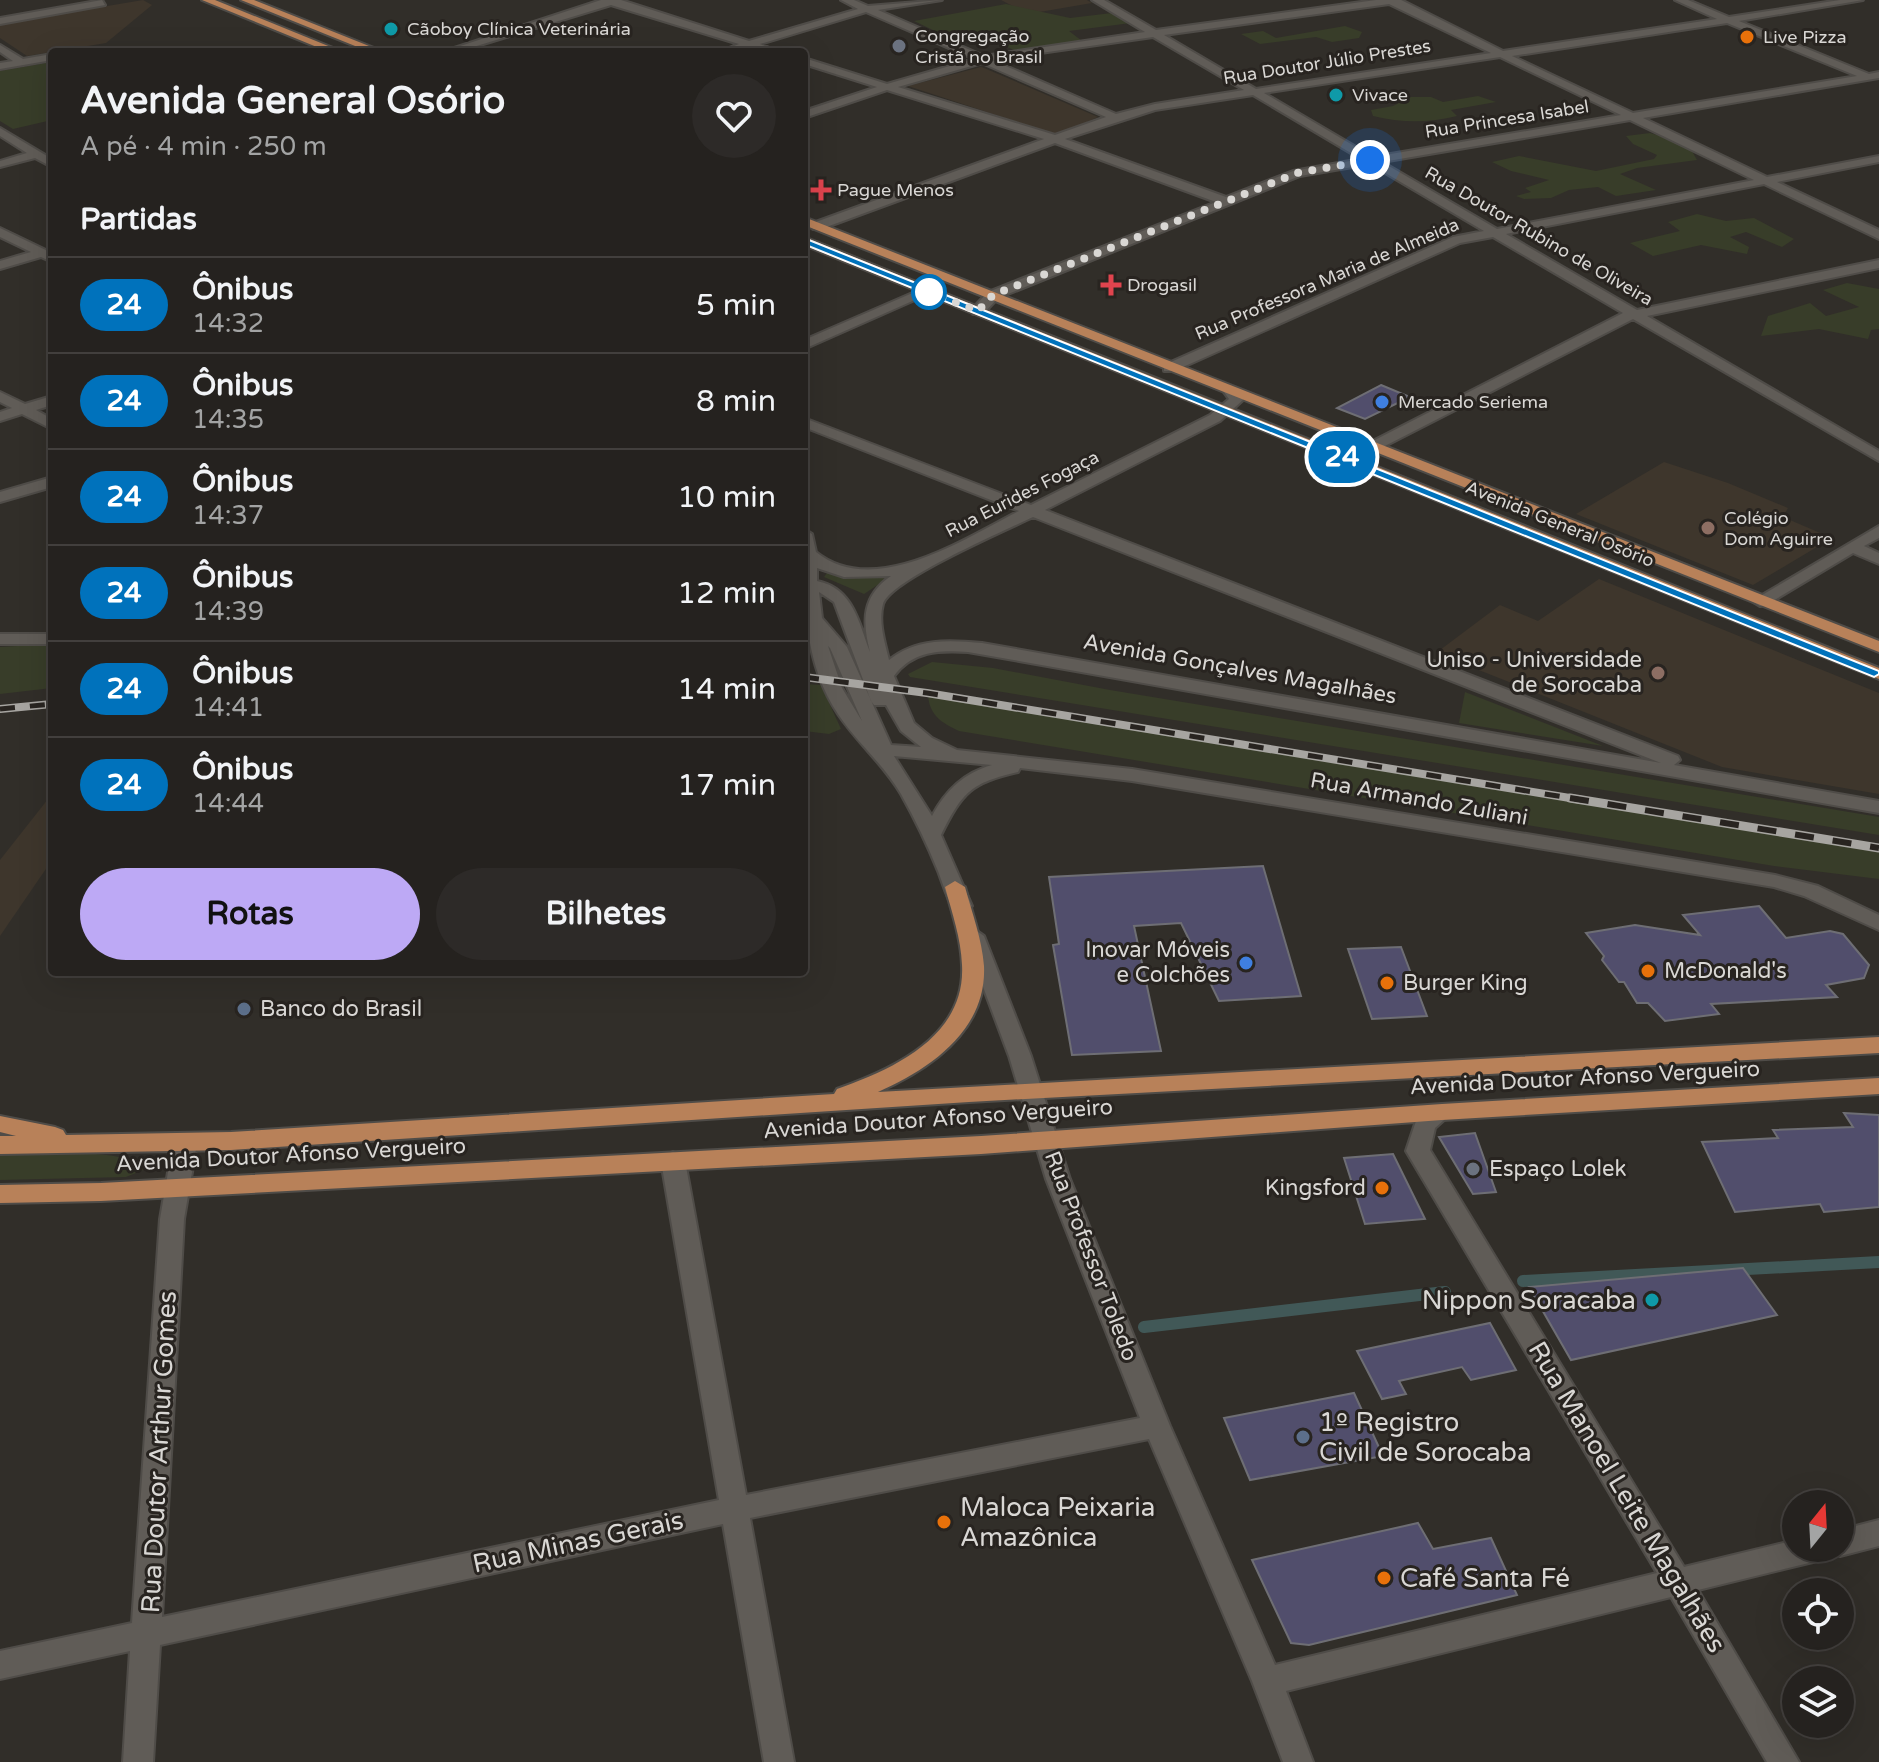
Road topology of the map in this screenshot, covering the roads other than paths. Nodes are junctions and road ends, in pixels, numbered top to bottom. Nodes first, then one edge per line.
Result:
1 (207, 0) edge
2 (246, 0) edge
3 (260, 0) edge
4 (846, 0) edge
5 (937, 0) edge
6 (1097, 0) edge
7 (1391, 0) edge
8 (1680, 0) edge
9 (1858, 0) edge
10 (611, 1) edge
11 (220, 2) edge
12 (102, 3) dead end
13 (867, 9) junction
14 (284, 14) junction
15 (1729, 20) junction
16 (0, 21) edge
17 (1155, 34) junction
18 (749, 44) junction
19 (0, 48) edge
20 (329, 48) edge
21 (369, 48) edge
22 (460, 48) edge
23 (736, 48) edge
24 (762, 48) edge
25 (1500, 54) junction
26 (48, 58) edge
27 (982, 60) junction
28 (21, 62) junction
29 (808, 62) edge
30 (0, 66) edge
31 (1876, 77) edge
32 (887, 87) junction
33 (1252, 91) junction
34 (808, 114) edge
35 (1115, 117) junction
36 (1631, 117) junction
37 (0, 131) edge
38 (1058, 140) junction
39 (36, 154) junction
40 (1879, 159) edge
41 (1370, 160) junction
42 (48, 162) edge
43 (0, 164) edge
44 (1764, 180) junction
45 (1225, 201) junction
46 (811, 223) edge
47 (1491, 231) junction
48 (0, 232) edge
49 (1879, 235) edge
50 (16, 240) junction
51 (808, 243) edge
52 (0, 244) edge
53 (47, 255) edge
54 (1879, 264) edge
55 (0, 265) edge
56 (929, 291) junction
57 (993, 295) junction
58 (978, 311) junction
59 (1635, 314) junction
60 (808, 343) edge
61 (1169, 368) junction
62 (1231, 392) junction
63 (0, 396) edge
64 (48, 401) edge
65 (25, 409) junction
66 (1227, 411) junction
67 (0, 417) edge
68 (48, 423) edge
69 (808, 427) edge
70 (1372, 447) junction
71 (1879, 457) edge
72 (48, 483) edge
73 (0, 497) edge
74 (1030, 512) junction
75 (1879, 531) edge
76 (808, 546) edge
77 (1852, 547) junction
78 (811, 555) junction
79 (1879, 559) edge
80 (927, 565) junction
81 (808, 572) edge
82 (808, 584) edge
83 (808, 598) edge
84 (1760, 601) junction
85 (812, 627) edge
86 (0, 639) edge
87 (48, 639) edge
88 (1879, 647) edge
89 (1879, 674) edge
90 (885, 676) junction
91 (883, 754) junction
92 (953, 755) junction
93 (1059, 767) junction
94 (1712, 776) junction
95 (1879, 807) edge
96 (931, 836) junction
97 (955, 887) junction
98 (1874, 920) edge
99 (1879, 1045) edge
100 (1879, 1086) edge
101 (1033, 1092) junction
102 (790, 1107) junction
103 (1442, 1112) junction
104 (0, 1124) edge
105 (1047, 1139) junction
106 (185, 1143) junction
107 (0, 1145) edge
108 (94, 1145) junction
109 (673, 1161) junction
110 (177, 1187) junction
111 (0, 1194) edge
112 (1157, 1426) junction
113 (735, 1509) junction
114 (1879, 1533) edge
115 (1854, 1539) edge
116 (1782, 1556) edge
117 (1677, 1581) junction
118 (148, 1633) junction
119 (0, 1665) edge
120 (1267, 1681) junction
121 (138, 1762) edge
122 (779, 1762) edge
123 (1298, 1762) edge
124 (1784, 1762) edge

1 - 11 main road
2 - 14 main road
3 - 14 main road
4 - 13 street
5 - 13 street
6 - 17 street, Rua Doutor Rubino de Oliveira
7 - 17 street
7 - 25 street
8 - 15 street
9 - 15 street, Rua Doutor Júlio Prestes
10 - 18 street
10 - 22 street
11 - 20 main road
12 - 16 street
13 - 18 street
13 - 27 street
14 - 21 main road
15 - 25 street, Rua Doutor Júlio Prestes
15 - 31 street
17 - 27 street
17 - 33 street, Rua Doutor Rubino de Oliveira
18 - 23 street
18 - 24 street
19 - 28 street
25 - 33 street, Rua Doutor Júlio Prestes
25 - 36 street
26 - 28 street
27 - 32 street
27 - 35 street
28 - 30 street
29 - 32 street
31 - 36 street, Rua Princesa Isabel
32 - 34 street
32 - 38 street
33 - 35 street, Rua Doutor Júlio Prestes
33 - 41 street, Rua Doutor Rubino de Oliveira
35 - 38 street, Rua Doutor Júlio Prestes
36 - 41 street, Rua Princesa Isabel
36 - 44 street
37 - 39 street
38 - 45 street
38 - 46 street, Rua Doutor Júlio Prestes
39 - 42 street
39 - 43 street
40 - 44 street, Rua Professora Maria de Almeida
41 - 45 street, Rua Princesa Isabel
41 - 47 street, Rua Doutor Rubino de Oliveira
44 - 47 street, Rua Professora Maria de Almeida
44 - 49 street
45 - 57 street, Rua Princesa Isabel
46 - 57 main road, Avenida General Osório
47 - 59 street, Rua Doutor Rubino de Oliveira
47 - 61 street, Rua Professora Maria de Almeida
48 - 50 street
50 - 52 street
50 - 53 street
51 - 56 main road, Avenida General Osório
53 - 55 street
54 - 59 street
56 - 58 main road, Avenida General Osório
56 - 60 street
57 - 58 street, Rua Princesa Isabel
57 - 61 main road, Avenida General Osório
58 - 66 main road, Avenida General Osório
59 - 70 street
59 - 71 street, Rua Doutor Rubino de Oliveira
61 - 62 main road, Avenida General Osório
62 - 66 street
62 - 70 main road, Avenida General Osório
63 - 65 street
64 - 65 street
65 - 67 street
65 - 68 street
66 - 74 street, Rua Eurides Fogaça
66 - 89 main road, Avenida General Osório
69 - 74 street
70 - 84 main road, Avenida General Osório
72 - 73 street
74 - 80 street, Rua Eurides Fogaça
74 - 94 street
75 - 77 street
76 - 78 street, Rua Professor Toledo
77 - 79 street
77 - 84 street
78 - 80 street
78 - 81 street, Rua Professor Toledo
80 - 90 street, Rua Eurides Fogaça
82 - 92 street
83 - 85 street, Rua Professor Toledo
84 - 88 main road, Avenida General Osório
85 - 91 street, Rua Professor Toledo
86 - 87 street
90 - 92 street, Rua Armando Zuliani
90 - 94 street, Avenida Gonçalves Magalhães
91 - 92 street, Rua Armando Zuliani
91 - 96 street, Rua Professor Toledo
92 - 93 street, Rua Armando Zuliani
93 - 96 street
93 - 98 street, Rua Armando Zuliani
94 - 95 street, Avenida Gonçalves Magalhães
96 - 97 street, Rua Professor Toledo
97 - 101 street, Rua Professor Toledo
97 - 102 main road
99 - 101 main road, Avenida Doutor Afonso Vergueiro
100 - 103 main road, Avenida Doutor Afonso Vergueiro
101 - 102 main road, Avenida Doutor Afonso Vergueiro
101 - 105 street, Rua Professor Toledo
102 - 106 main road, Avenida Doutor Afonso Vergueiro
103 - 105 main road, Avenida Doutor Afonso Vergueiro
103 - 117 street, Rua Manoel Leite Magalhães
104 - 108 main road
105 - 109 main road, Avenida Doutor Afonso Vergueiro
105 - 112 street, Rua Professor Toledo
106 - 108 main road, Avenida Doutor Afonso Vergueiro
106 - 110 street, Rua Doutor Arthur Gomes
107 - 108 main road, Avenida Doutor Afonso Vergueiro
109 - 110 main road, Avenida Doutor Afonso Vergueiro
109 - 113 street
110 - 111 main road, Avenida Doutor Afonso Vergueiro
110 - 118 street, Rua Doutor Arthur Gomes
112 - 113 street, Rua Minas Gerais
112 - 120 street, Rua Professor Toledo
113 - 118 street, Rua Minas Gerais
113 - 122 street
114 - 115 street
116 - 117 street
117 - 120 street
117 - 124 street, Rua Manoel Leite Magalhães
118 - 119 street, Rua Minas Gerais
118 - 121 street, Rua Doutor Arthur Gomes
120 - 123 street, Rua Professor Toledo

